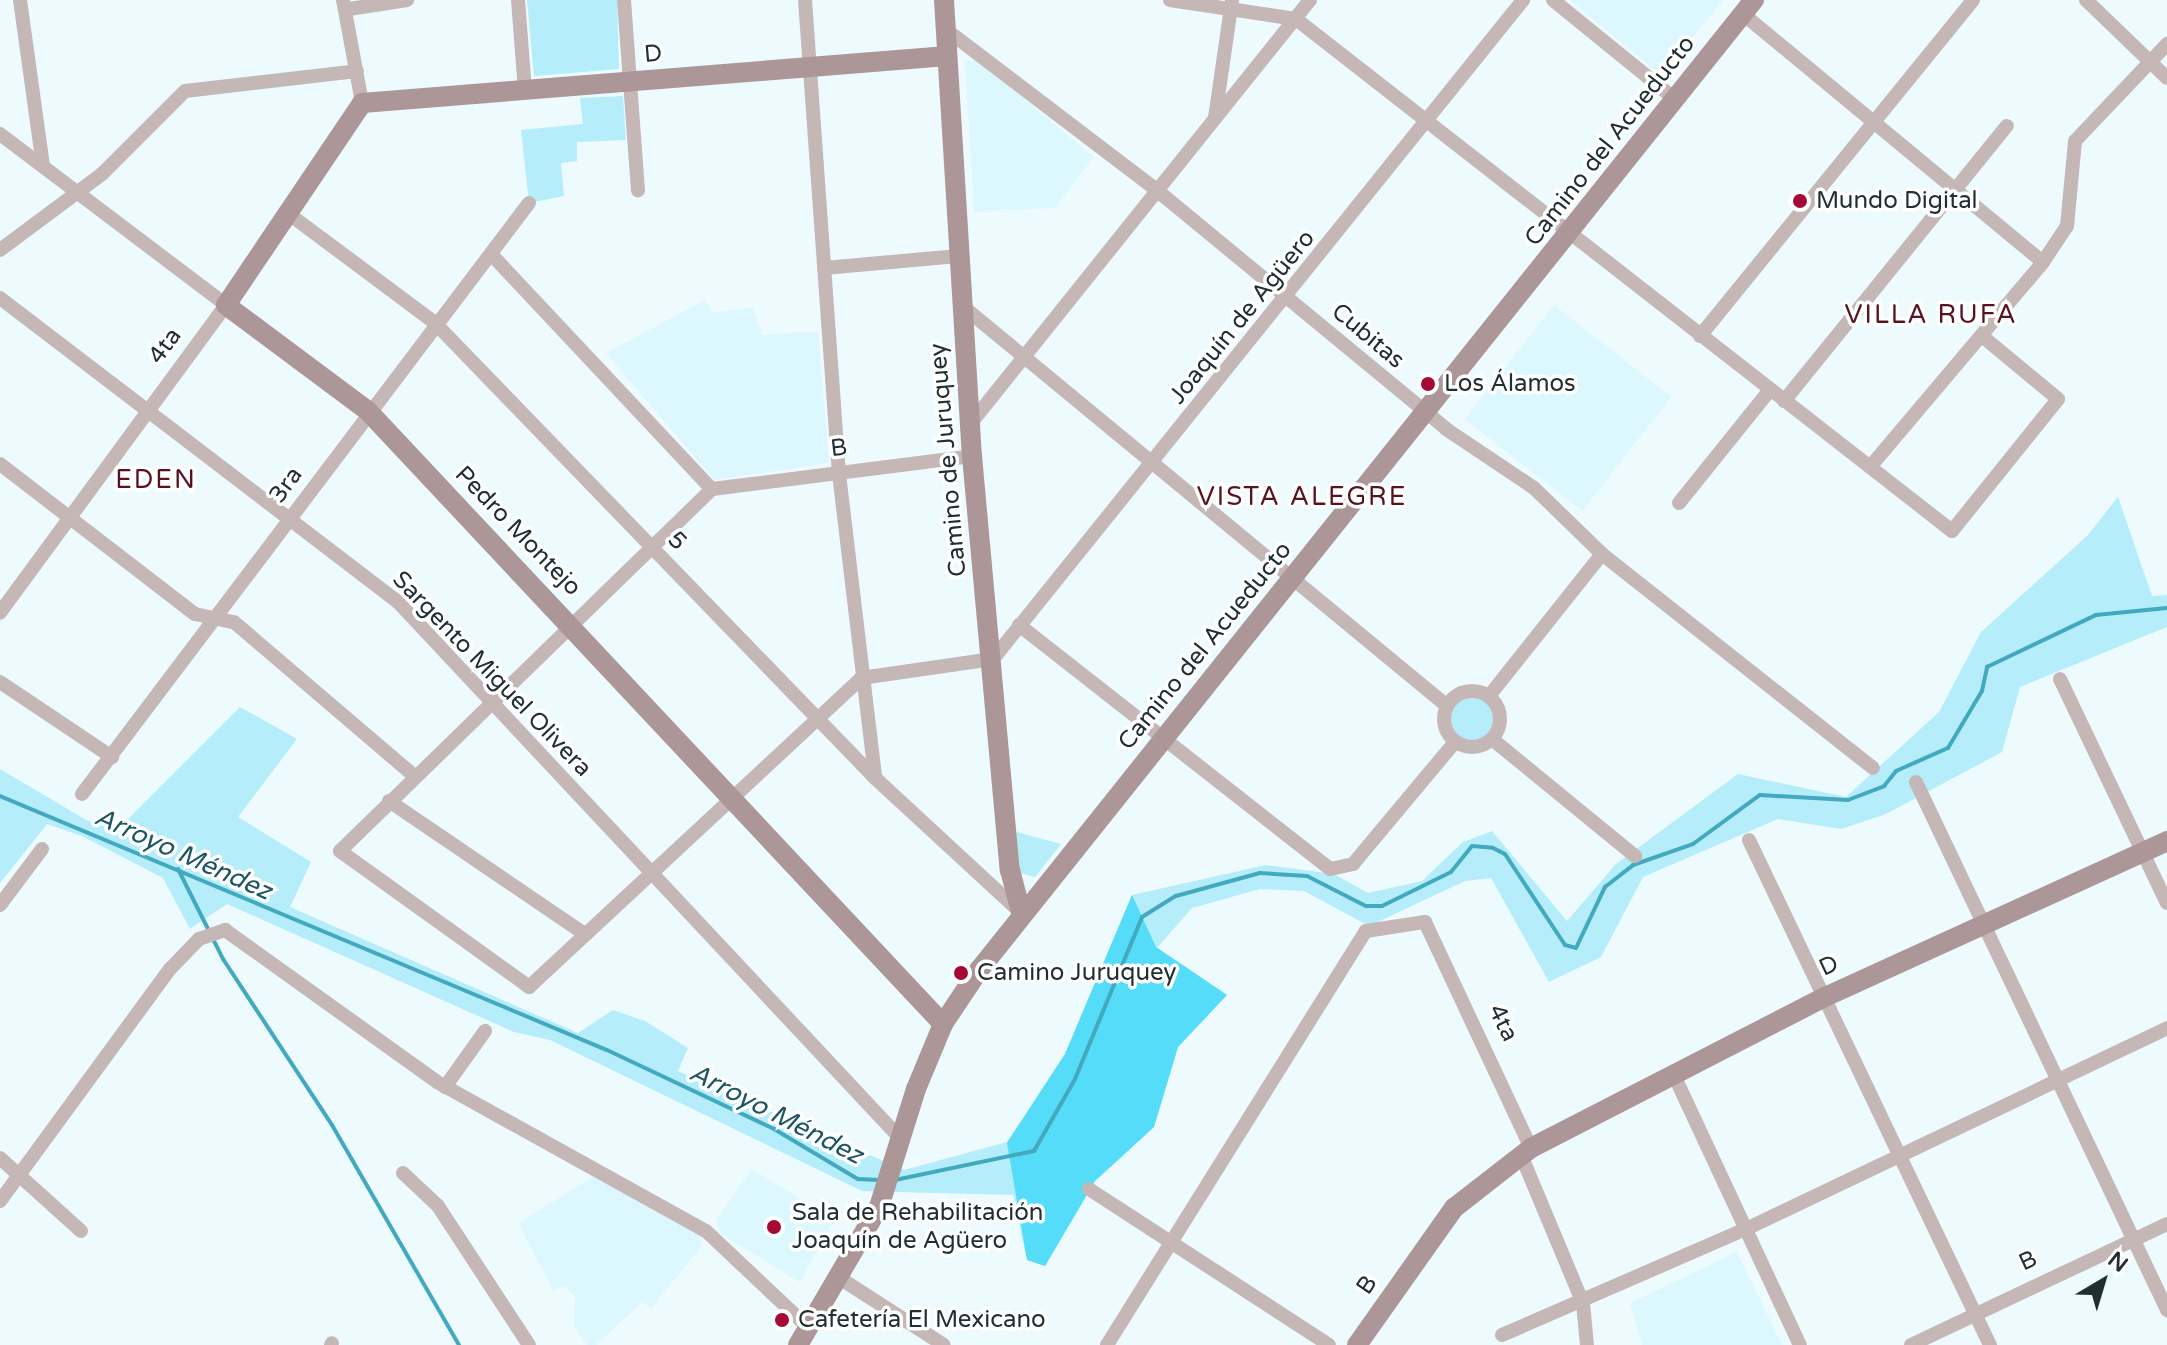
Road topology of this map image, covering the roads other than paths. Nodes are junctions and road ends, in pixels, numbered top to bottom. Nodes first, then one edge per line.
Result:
1 (20, 0) edge
2 (407, 0) edge
3 (518, 0) edge
4 (624, 0) edge
5 (805, 0) edge
6 (944, 0) edge
7 (1170, 0) edge
8 (1310, 0) edge
9 (1523, 0) edge
10 (1553, 0) edge
11 (1973, 0) edge
12 (2086, 0) edge
13 (1232, 3) edge
14 (346, 4) edge
15 (1749, 7) edge
16 (1296, 19) junction
17 (944, 28) junction
18 (2167, 44) edge
19 (947, 56) junction
20 (2149, 61) junction
21 (809, 67) junction
22 (357, 71) junction
23 (2167, 78) edge
24 (628, 82) junction
25 (525, 91) junction
26 (1675, 99) junction
27 (362, 103) junction
28 (1215, 119) junction
29 (1870, 120) junction
30 (1426, 121) junction
31 (2007, 126) dead end
32 (0, 134) edge
33 (43, 166) junction
34 (638, 190) dead end
35 (1955, 191) junction
36 (1159, 192) junction
37 (76, 194) junction
38 (529, 203) dead end
39 (289, 214) junction
40 (1569, 235) junction
41 (0, 250) edge
42 (491, 254) junction
43 (958, 256) junction
44 (2043, 262) junction
45 (824, 268) junction
46 (1287, 296) junction
47 (0, 298) edge
48 (960, 304) junction
49 (226, 305) junction
50 (435, 323) junction
51 (1700, 336) junction
52 (1982, 336) junction
53 (1026, 358) junction
54 (1770, 390) junction
55 (1784, 401) junction
56 (368, 411) junction
57 (148, 414) junction
58 (1428, 415) junction
59 (971, 423) junction
60 (972, 456) junction
61 (1154, 461) junction
62 (0, 464) edge
63 (1870, 467) junction
64 (839, 474) junction
65 (712, 489) junction
66 (1679, 503) dead end
67 (71, 518) junction
68 (288, 520) junction
69 (650, 545) junction
70 (1602, 554) junction
71 (1295, 577) junction
72 (0, 613) edge
73 (215, 620) junction
74 (570, 625) junction
75 (1019, 625) junction
76 (993, 659) junction
77 (861, 678) junction
78 (2060, 679) dead end
79 (0, 682) edge
80 (1489, 696) junction
81 (490, 699) junction
82 (1446, 705) junction
83 (818, 718) junction
84 (1492, 739) junction
85 (1163, 740) junction
86 (1455, 742) junction
87 (112, 757) junction
88 (1873, 768) dead end
89 (414, 776) junction
90 (875, 778) junction
91 (1916, 782) dead end
92 (82, 794) dead end
93 (733, 797) junction
94 (389, 801) junction
95 (1749, 840) dead end
96 (2167, 841) edge
97 (42, 849) dead end
98 (2143, 852) junction
99 (1635, 856) dead end
100 (652, 872) junction
101 (2167, 903) edge
102 (0, 905) edge
103 (1021, 912) junction
104 (1984, 922) junction
105 (585, 934) junction
106 (1825, 997) junction
107 (943, 1024) junction
108 (2167, 1028) edge
109 (485, 1031) dead end
110 (1673, 1073) junction
111 (2060, 1079) junction
112 (445, 1087) junction
113 (900, 1138) junction
114 (1526, 1152) junction
115 (1900, 1154) junction
116 (0, 1158) edge
117 (21, 1173) junction
118 (403, 1173) dead end
119 (1089, 1189) dead end
120 (0, 1201) edge
121 (2167, 1224) edge
122 (1746, 1229) junction
123 (81, 1231) dead end
124 (2134, 1240) junction
125 (1172, 1243) junction
126 (841, 1279) junction
127 (1583, 1303) junction
128 (2167, 1310) edge
129 (1975, 1314) junction
130 (1502, 1335) dead end
131 (804, 1337) edge
132 (529, 1345) edge
133 (944, 1345) edge
134 (1107, 1345) edge
135 (1329, 1345) edge
136 (1357, 1345) edge
137 (1587, 1345) edge
138 (1800, 1345) edge
139 (1911, 1345) edge
140 (1990, 1345) edge

1 - 33 street
2 - 14 street
3 - 25 street
4 - 24 street
5 - 21 street
6 - 17 street, Camino de Juruquey
7 - 13 street
8 - 16 street
9 - 30 street, Joaquín de Agüero
10 - 26 street
11 - 29 street
12 - 20 street
13 - 16 street
13 - 28 street
14 - 22 street
15 - 26 street, Camino del Acueducto
15 - 29 street
16 - 28 street
16 - 30 street
17 - 19 street, Camino de Juruquey
17 - 36 street, Cubitas
18 - 20 street
19 - 21 street, D
19 - 43 street, Camino de Juruquey
20 - 23 street
20 - 44 street
21 - 24 street, D
21 - 45 street
22 - 27 street
22 - 37 street
24 - 25 street, D
24 - 34 street
25 - 27 street, D
26 - 40 street, Camino del Acueducto
27 - 39 street, 4ta
28 - 36 street
29 - 35 street
29 - 51 street
30 - 40 street
30 - 46 street, Joaquín de Agüero
31 - 35 street
32 - 33 street, Pedro Montejo
33 - 37 street, Pedro Montejo
35 - 44 street
35 - 55 street
36 - 46 street, Cubitas
36 - 53 street
37 - 41 street
37 - 49 street, Pedro Montejo
38 - 42 street, 3ra
39 - 49 street, 4ta
39 - 50 street, 5
40 - 51 street
40 - 58 street, Camino del Acueducto
42 - 50 street, 3ra
42 - 65 street
43 - 45 street
43 - 48 street, Camino de Juruquey
44 - 52 street
45 - 64 street
46 - 58 street, Cubitas
46 - 61 street, Joaquín de Agüero
47 - 57 street, Sargento Miguel Olivera
48 - 53 street
48 - 59 street, Camino de Juruquey
49 - 56 street, Pedro Montejo
49 - 57 street, 4ta
50 - 56 street, 3ra
50 - 69 street, 5
51 - 54 street
52 - 63 street
52 - 63 street
53 - 59 street
53 - 61 street
54 - 55 street
54 - 66 street
55 - 63 street
56 - 68 street, 3ra
56 - 74 street, Pedro Montejo
57 - 67 street, 4ta
57 - 68 street, Sargento Miguel Olivera
58 - 70 street, Cubitas
58 - 71 street, Camino del Acueducto
59 - 60 street, Camino de Juruquey
60 - 64 street, B
60 - 76 street, Camino de Juruquey
61 - 71 street
61 - 75 street, Joaquín de Agüero
62 - 67 street
64 - 65 street, B
64 - 77 street
65 - 69 street
67 - 72 street, 4ta
67 - 73 street
68 - 73 street, 3ra
68 - 81 street, Sargento Miguel Olivera
69 - 74 street
69 - 83 street, 5
70 - 80 street
70 - 88 street, Cubitas
71 - 82 street
71 - 85 street, Camino del Acueducto
73 - 87 street, 3ra
73 - 89 street
74 - 81 street
74 - 93 street, Pedro Montejo
75 - 76 street, Joaquín de Agüero
75 - 85 street
76 - 77 street
76 - 103 street, Camino de Juruquey
77 - 83 street
77 - 90 street
78 - 98 street
79 - 87 street
80 - 82 street
80 - 84 street
81 - 89 street
81 - 100 street, Sargento Miguel Olivera
82 - 86 street
83 - 90 street, 5
83 - 93 street
84 - 86 street
84 - 99 street
85 - 86 street
85 - 103 street, Camino del Acueducto
87 - 92 street, 3ra
89 - 94 street
90 - 103 street, 5
91 - 104 street
93 - 100 street
93 - 107 street, Pedro Montejo
94 - 105 street
94 - 105 street
95 - 106 street
96 - 98 street, D
97 - 102 street
98 - 101 street
98 - 104 street, D
100 - 105 street
100 - 113 street, Sargento Miguel Olivera
103 - 107 street, Camino del Acueducto
104 - 106 street, D
104 - 111 street
106 - 110 street, D
106 - 115 street
107 - 113 street, Camino del Acueducto
108 - 111 street
109 - 112 street
110 - 114 street, D
110 - 122 street
111 - 115 street
111 - 124 street
112 - 117 street
112 - 131 street
113 - 126 street, Camino del Acueducto
114 - 125 street, 4ta
114 - 127 street, 4ta
114 - 136 street, B
115 - 122 street
115 - 129 street
116 - 117 street
117 - 120 street
117 - 123 street
118 - 132 street
119 - 125 street
121 - 124 street, B
122 - 127 street
122 - 138 street
124 - 128 street
124 - 129 street, B
125 - 134 street
125 - 135 street
126 - 131 street, Camino del Acueducto
126 - 133 street
127 - 130 street
127 - 137 street, 4ta
129 - 139 street, B
129 - 140 street

